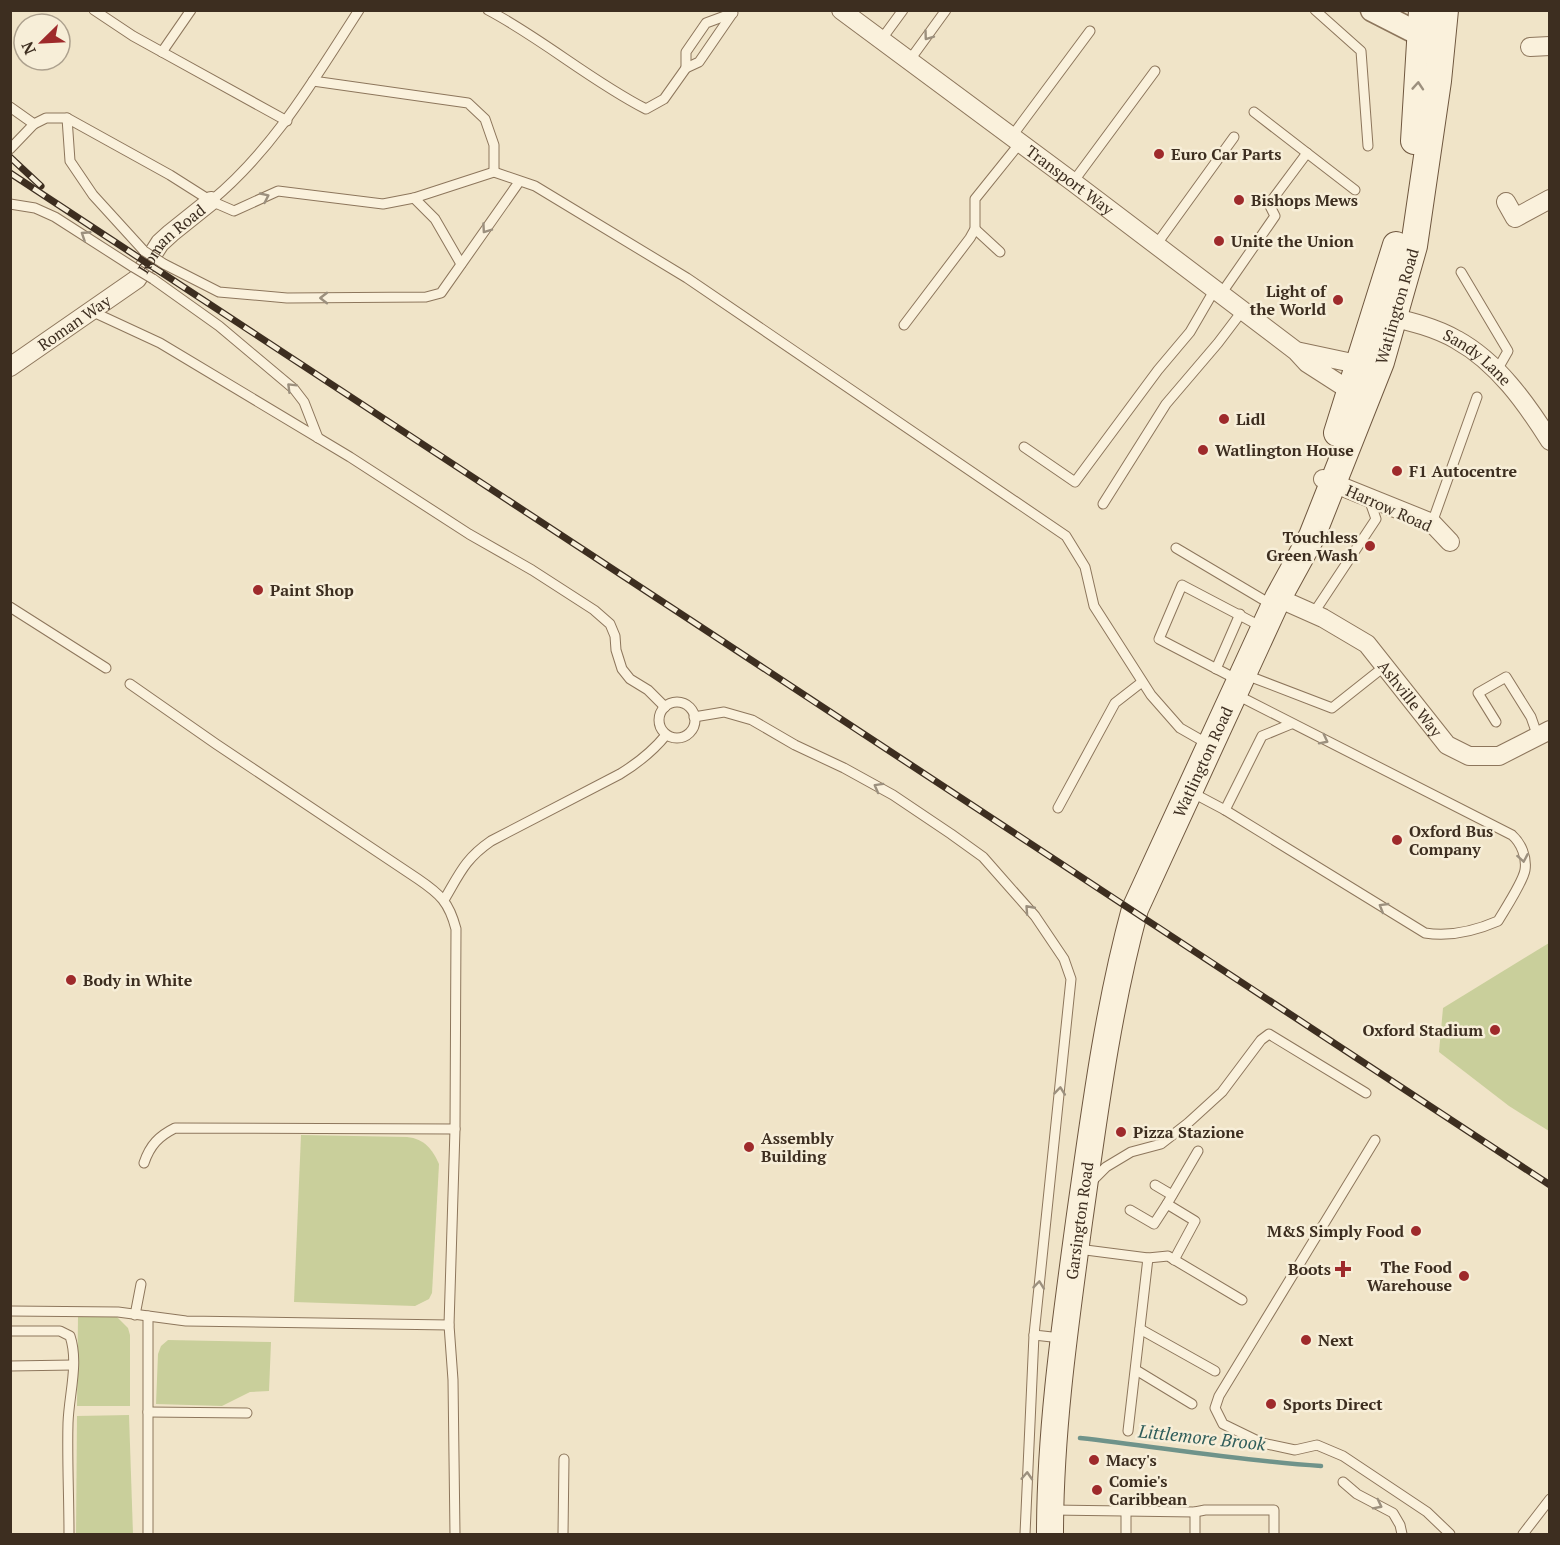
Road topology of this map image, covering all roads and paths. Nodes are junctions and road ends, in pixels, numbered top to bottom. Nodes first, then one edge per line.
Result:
1 (94, 10) edge
2 (191, 10) edge
3 (359, 10) edge
4 (488, 10) edge
5 (841, 10) edge
6 (903, 10) edge
7 (946, 10) edge
8 (1316, 10) edge
9 (1372, 10) edge
10 (1445, 10) edge
11 (735, 12) edge
12 (1428, 28) edge
13 (1090, 32) dead end
14 (881, 40) junction
15 (1550, 46) edge
16 (1530, 47) dead end
17 (162, 52) junction
18 (909, 61) junction
19 (686, 68) junction
20 (1155, 71) dead end
21 (313, 81) junction
22 (10, 107) edge
23 (1254, 112) dead end
24 (67, 118) junction
25 (286, 121) junction
26 (34, 124) junction
27 (1234, 137) dead end
28 (1016, 140) junction
29 (1368, 146) dead end
30 (10, 149) edge
31 (1307, 153) junction
32 (494, 172) junction
33 (519, 182) junction
34 (1073, 182) junction
35 (1355, 190) dead end
36 (414, 198) junction
37 (1550, 199) edge
38 (211, 201) junction
39 (10, 204) edge
40 (1514, 217) dead end
41 (975, 229) junction
42 (1156, 245) junction
43 (1000, 252) dead end
44 (461, 264) junction
45 (1461, 272) dead end
46 (141, 275) junction
47 (1218, 292) junction
48 (1243, 310) junction
49 (92, 311) junction
50 (1385, 315) junction
51 (904, 325) dead end
52 (1296, 351) junction
53 (12, 363) edge
54 (1357, 364) junction
55 (1496, 372) junction
56 (1360, 389) junction
57 (1477, 397) dead end
58 (1544, 419) edge
59 (318, 438) junction
60 (1550, 441) edge
61 (1024, 447) dead end
62 (1328, 481) junction
63 (1368, 497) junction
64 (1103, 504) dead end
65 (1432, 523) junction
66 (1450, 542) dead end
67 (1176, 548) dead end
68 (1276, 604) junction
69 (10, 607) edge
70 (1240, 614) junction
71 (1313, 614) junction
72 (1385, 666) junction
73 (106, 668) dead end
74 (1215, 669) junction
75 (1143, 682) junction
76 (1239, 683) junction
77 (129, 684) dead end
78 (665, 707) junction
79 (694, 717) junction
80 (1496, 722) dead end
81 (1291, 724) junction
82 (1544, 733) edge
83 (666, 735) junction
84 (1211, 745) junction
85 (1189, 792) junction
86 (1058, 808) dead end
87 (1225, 810) junction
88 (444, 900) junction
89 (1135, 909) joint
90 (1366, 1093) dead end
91 (455, 1129) junction
92 (1375, 1140) dead end
93 (1198, 1151) dead end
94 (144, 1162) dead end
95 (1155, 1185) dead end
96 (1084, 1187) junction
97 (1169, 1200) junction
98 (1130, 1210) dead end
99 (1076, 1248) junction
100 (1148, 1258) junction
101 (1174, 1260) junction
102 (141, 1284) dead end
103 (1242, 1300) dead end
104 (10, 1311) edge
105 (135, 1315) junction
106 (148, 1316) junction
107 (449, 1325) junction
108 (1140, 1329) junction
109 (10, 1331) edge
110 (1046, 1337) junction
111 (73, 1365) junction
112 (10, 1366) edge
113 (1136, 1370) junction
114 (1215, 1371) dead end
115 (1192, 1404) dead end
116 (148, 1412) junction
117 (247, 1413) dead end
118 (1128, 1431) dead end
119 (564, 1459) dead end
120 (1343, 1482) dead end
121 (1550, 1499) edge
122 (1126, 1511) junction
123 (1195, 1512) junction
124 (1050, 1522) edge
125 (69, 1534) edge
126 (148, 1534) edge
127 (455, 1534) edge
128 (563, 1534) edge
129 (1025, 1534) edge
130 (1126, 1534) edge
131 (1195, 1534) edge
132 (1274, 1534) edge
133 (1402, 1534) edge
134 (1450, 1534) edge
135 (1523, 1534) edge

1 - 17 lane
2 - 17 lane
3 - 21 lane
4 - 19 lane
5 - 14 street, Transport Way
6 - 14 lane
7 -> 18 lane
8 - 29 lane
9 - 12 street
10 - 12 main road, Watlington Road
11 - 19 lane
11 - 19 lane
12 - 50 main road, Watlington Road
13 - 28 lane
14 - 18 street, Transport Way
15 - 16 street
17 - 25 lane
18 - 28 street, Transport Way
20 - 34 lane
21 - 25 lane
21 - 32 lane
22 - 26 lane
23 - 31 lane
24 - 26 lane
24 - 38 lane
44 -> 24 lane, bridge
25 - 38 lane
26 - 30 lane
27 - 42 lane
28 - 34 street, Transport Way
28 - 41 lane
31 - 35 lane
31 - 47 lane
32 - 33 lane
32 - 36 lane
33 -> 44 lane
33 - 75 lane
34 - 42 street, Transport Way
38 -> 36 lane
36 - 44 lane
37 - 40 street
38 - 46 street, Roman Road
46 -> 39 lane
41 - 43 lane
41 - 51 lane
42 - 47 street, Transport Way
45 - 55 lane
46 - 49 street, Roman Way
59 -> 46 lane
47 - 48 street, Transport Way
47 - 61 lane
48 - 52 street, Transport Way
48 - 64 lane
49 - 53 street, Roman Way
49 - 59 lane
50 - 54 main road, Watlington Road
50 - 55 street, Sandy Lane
50 - 56 main road, Watlington Road
52 - 54 street, Transport Way
52 - 56 street, Transport Way
54 - 56 main road, Watlington Road
55 - 58 street, Sandy Lane
56 - 62 main road, Watlington Road
57 - 65 lane
58 - 60 street, Sandy Lane
59 - 78 lane
62 - 63 street, Harrow Road
62 - 68 main road, Watlington Road
63 - 65 street, Harrow Road
63 - 71 lane
65 - 66 street, Harrow Road
67 - 68 lane
68 - 70 lane
68 - 71 street, Ashville Way
68 - 76 main road, Watlington Road
69 - 73 lane
70 - 74 lane
70 - 74 lane
71 - 72 street, Ashville Way
72 - 76 lane
72 - 82 street, Ashville Way
74 - 76 lane
75 - 84 lane
75 - 86 lane
76 - 81 lane
76 - 84 main road, Watlington Road
77 - 88 lane
78 - 79 lane
78 - 83 lane
79 - 83 lane
110 -> 79 lane
80 - 82 lane
81 - 87 lane
81 -> 87 lane
83 - 88 lane
84 - 85 main road, Watlington Road
85 - 87 lane
85 - 89 main road, Watlington Road
88 - 91 lane
89 - 96 main road, Garsington Road
90 - 96 lane
91 - 94 lane
91 - 107 lane
92 - 134 lane
93 - 97 lane
95 - 97 lane
96 - 99 main road, Garsington Road
97 - 98 lane
97 - 101 lane
99 - 100 lane
99 - 110 main road, Garsington Road
100 - 101 lane
100 - 108 lane
101 - 103 lane
102 - 105 lane
104 - 105 lane
105 - 106 lane
106 - 107 lane
106 - 116 lane
107 - 127 lane
108 - 113 lane
108 - 114 lane
109 - 111 lane
110 - 124 main road, Garsington Road
129 -> 110 lane
111 - 112 lane
111 - 125 lane
113 - 115 lane
113 - 118 lane
116 - 117 lane
116 - 126 lane
119 - 128 lane
120 -> 133 lane
121 - 135 lane
122 - 123 lane
122 - 124 lane
122 - 130 lane
123 - 131 lane
123 - 132 lane

